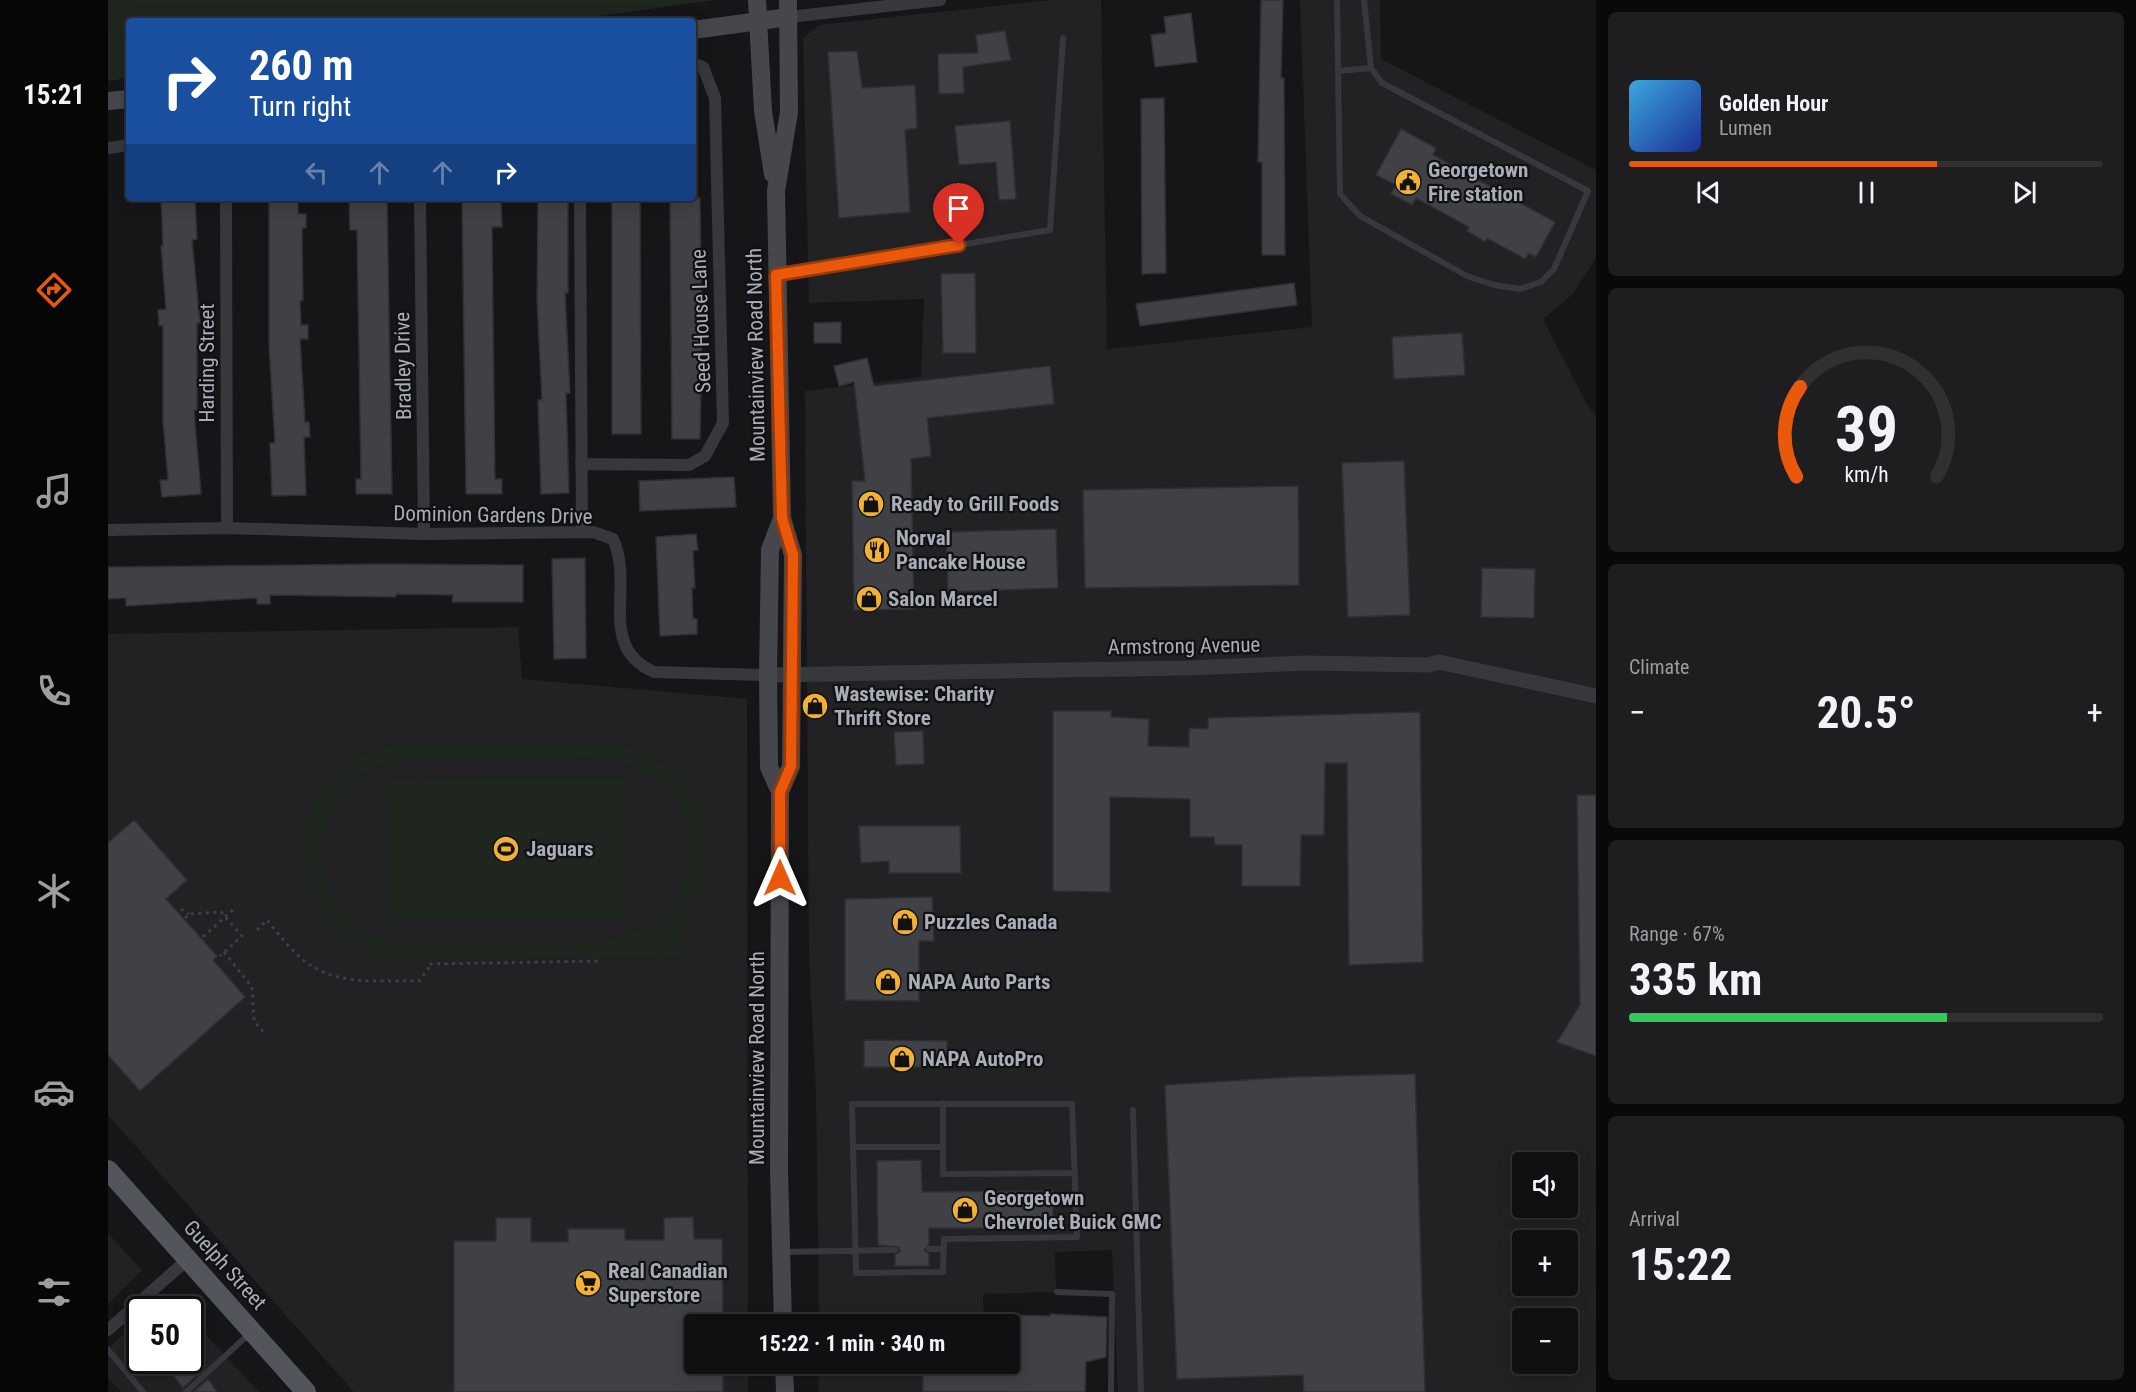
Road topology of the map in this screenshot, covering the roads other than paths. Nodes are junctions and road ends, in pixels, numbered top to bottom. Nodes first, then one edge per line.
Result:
1 (758, 0) edge
2 (940, 0) edge
3 (1337, 0) edge
4 (1364, 0) edge
5 (789, 8) edge
6 (758, 21) junction
7 (696, 30) edge
8 (1064, 38) dead end
9 (696, 64) edge
10 (1371, 68) junction
11 (1338, 71) junction
12 (126, 99) edge
13 (108, 101) edge
14 (126, 145) edge
15 (108, 148) edge
16 (776, 191) junction
17 (226, 201) edge
18 (420, 201) edge
19 (580, 201) edge
20 (776, 275) junction
21 (581, 464) junction
22 (782, 518) junction
23 (227, 528) junction
24 (108, 530) edge
25 (582, 532) junction
26 (424, 534) junction
27 (768, 675) junction
28 (792, 675) junction
29 (1596, 696) edge
30 (780, 792) junction
31 (943, 1103) junction
32 (1133, 1110) dead end
33 (852, 1146) junction
34 (942, 1147) junction
35 (108, 1170) edge
36 (1076, 1173) junction
37 (929, 1249) dead end
38 (944, 1249) junction
39 (895, 1250) dead end
40 (856, 1251) junction
41 (781, 1252) junction
42 (188, 1259) junction
43 (1057, 1292) dead end
44 (783, 1314) edge
45 (108, 1330) edge
46 (252, 1331) junction
47 (108, 1350) edge
48 (784, 1374) edge
49 (143, 1392) edge
50 (186, 1392) edge
51 (306, 1392) edge
52 (785, 1392) edge
53 (1111, 1392) edge
54 (1141, 1392) edge

1 - 6 main road, Mountainview Road North
2 - 5 street
3 - 11 lane
4 - 10 lane
5 - 6 main road
5 - 16 main road, Mountainview Road North
6 - 7 main road
6 - 16 main road, Mountainview Road North
8 - 20 lane
9 - 21 street, Seed House Lane
10 - 11 lane
10 - 11 lane
12 - 13 main road
14 - 15 street
16 - 20 main road, Mountainview Road North
17 - 23 street, Harding Street
18 - 26 street, Bradley Drive
19 - 21 street
20 - 22 main road, Mountainview Road North
21 - 25 street
22 - 27 main road, Mountainview Road North
22 - 28 main road, Mountainview Road North
23 - 24 street, Dominion Gardens Drive
23 - 26 street, Dominion Gardens Drive
25 - 26 street, Dominion Gardens Drive
25 - 27 street, Dominion Gardens Drive
27 - 28 street, Armstrong Avenue
27 - 30 main road, Mountainview Road North
28 - 29 street, Armstrong Avenue
28 - 30 main road, Mountainview Road North
30 - 41 main road, Mountainview Road North
31 - 33 lane
31 - 34 lane
31 - 36 lane
32 - 54 lane
33 - 34 lane
33 - 40 lane
34 - 36 lane
35 - 42 main road, Guelph Street
36 - 38 lane
37 - 38 lane
38 - 40 lane
39 - 40 lane
40 - 41 lane
41 - 44 main road, Mountainview Road North
42 - 45 street
42 - 46 main road, Guelph Street
43 - 53 lane
46 - 50 lane
46 - 51 main road, Guelph Street
47 - 49 lane
48 - 52 main road

